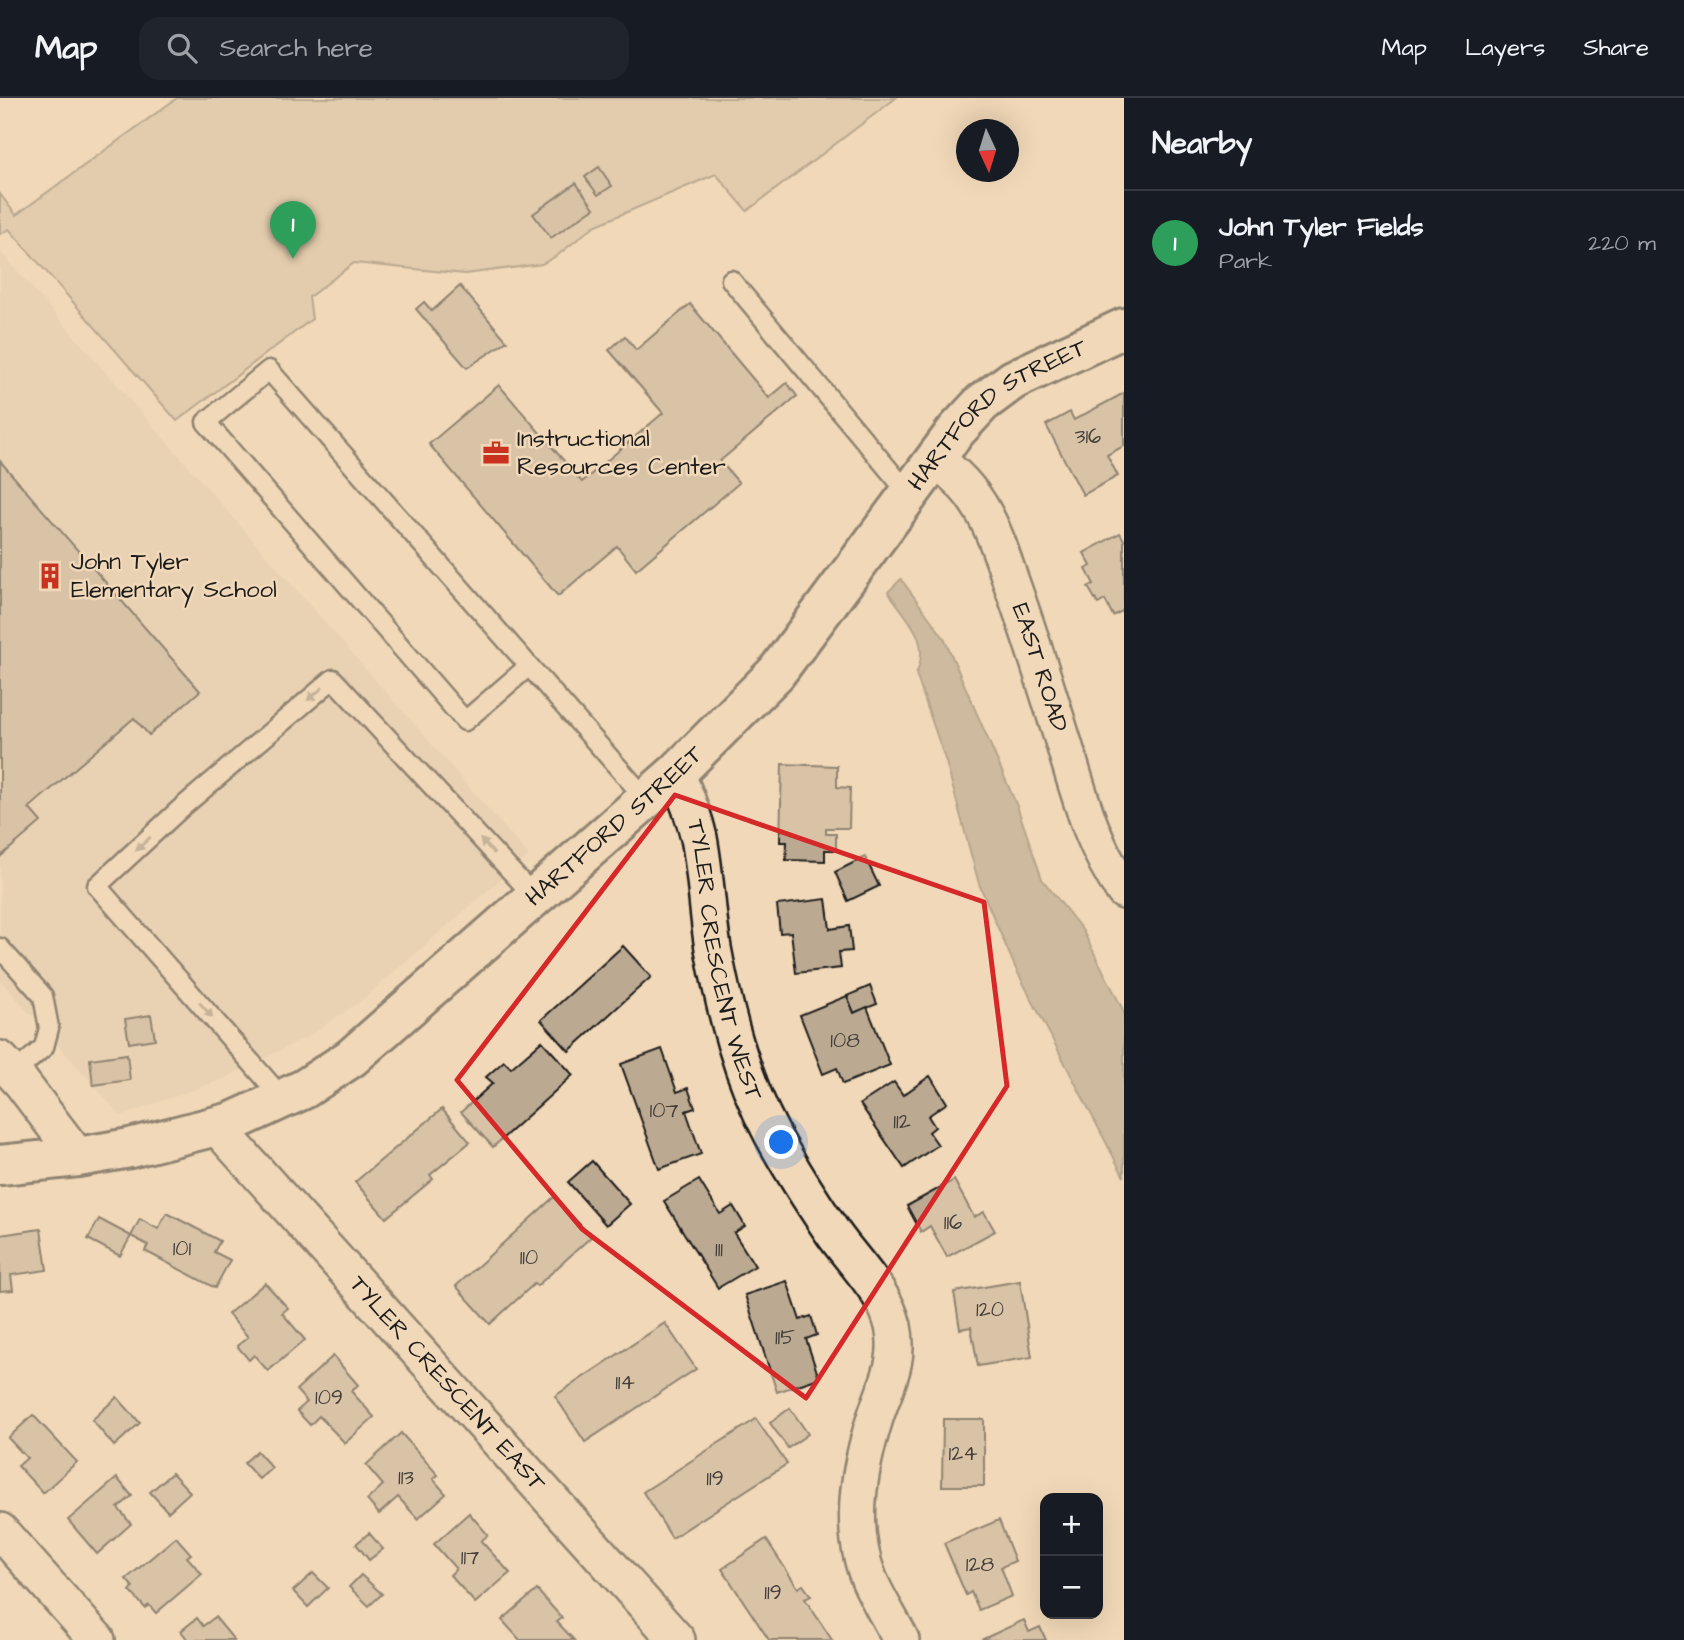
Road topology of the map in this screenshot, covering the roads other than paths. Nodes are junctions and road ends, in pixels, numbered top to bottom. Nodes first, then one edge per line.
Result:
1 (731, 280) dead end
2 (1124, 328) edge
3 (935, 459) junction
4 (909, 494) junction
5 (529, 666) junction
6 (676, 773) junction
7 (646, 799) junction
8 (1124, 891) edge
9 (534, 896) junction
10 (0, 948) edge
11 (7, 1066) edge
12 (284, 1100) junction
13 (216, 1127) junction
14 (78, 1157) junction
15 (0, 1165) edge
16 (0, 1531) edge
17 (97, 1640) edge
18 (677, 1640) edge
19 (901, 1640) edge

1 - 4 lane
2 - 3 street, HARTFORD STREET
3 - 4 street, HARTFORD STREET
3 - 8 street, EAST ROAD
4 - 6 street, HARTFORD STREET
5 - 5 lane
5 - 7 lane
6 - 7 street, HARTFORD STREET
6 - 19 street, TYLER CRESCENT WEST
7 - 9 street, HARTFORD STREET
9 - 12 street, HARTFORD STREET
9 -> 12 lane
10 - 11 lane
11 - 14 street
12 - 13 street, HARTFORD STREET
13 - 14 street, HARTFORD STREET
13 - 18 street, TYLER CRESCENT EAST
14 - 15 street, HARTFORD STREET
16 - 17 street

